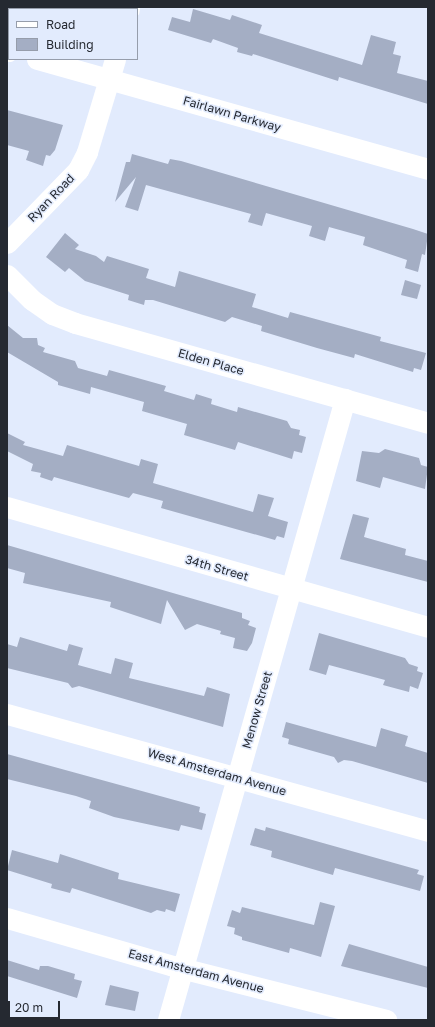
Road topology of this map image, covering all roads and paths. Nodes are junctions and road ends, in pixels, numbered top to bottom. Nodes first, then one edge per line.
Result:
1 (40, 60) edge
2 (115, 60) edge
3 (110, 80) junction
4 (428, 170) edge
5 (7, 243) edge
6 (7, 275) edge
7 (345, 399) junction
8 (428, 422) edge
9 (7, 507) edge
10 (291, 590) junction
11 (428, 627) edge
12 (7, 714) edge
13 (237, 778) junction
14 (428, 831) edge
15 (7, 918) edge
16 (183, 968) junction
17 (168, 1020) edge
18 (386, 1020) edge

1 - 3 street, Fairlawn Parkway
2 - 3 street, Ryan Road
3 - 4 street, Fairlawn Parkway
3 - 5 street, Ryan Road
6 - 7 street, Elden Place
7 - 8 street, Elden Place
7 - 10 street, Menow Street
9 - 10 street, 34th Street
10 - 11 street, 34th Street
10 - 13 street, Menow Street
12 - 13 street, West Amsterdam Avenue
13 - 14 street, West Amsterdam Avenue
13 - 16 street, Menow Street
15 - 16 street, East Amsterdam Avenue
16 - 17 street, Menow Street
16 - 18 street, East Amsterdam Avenue

